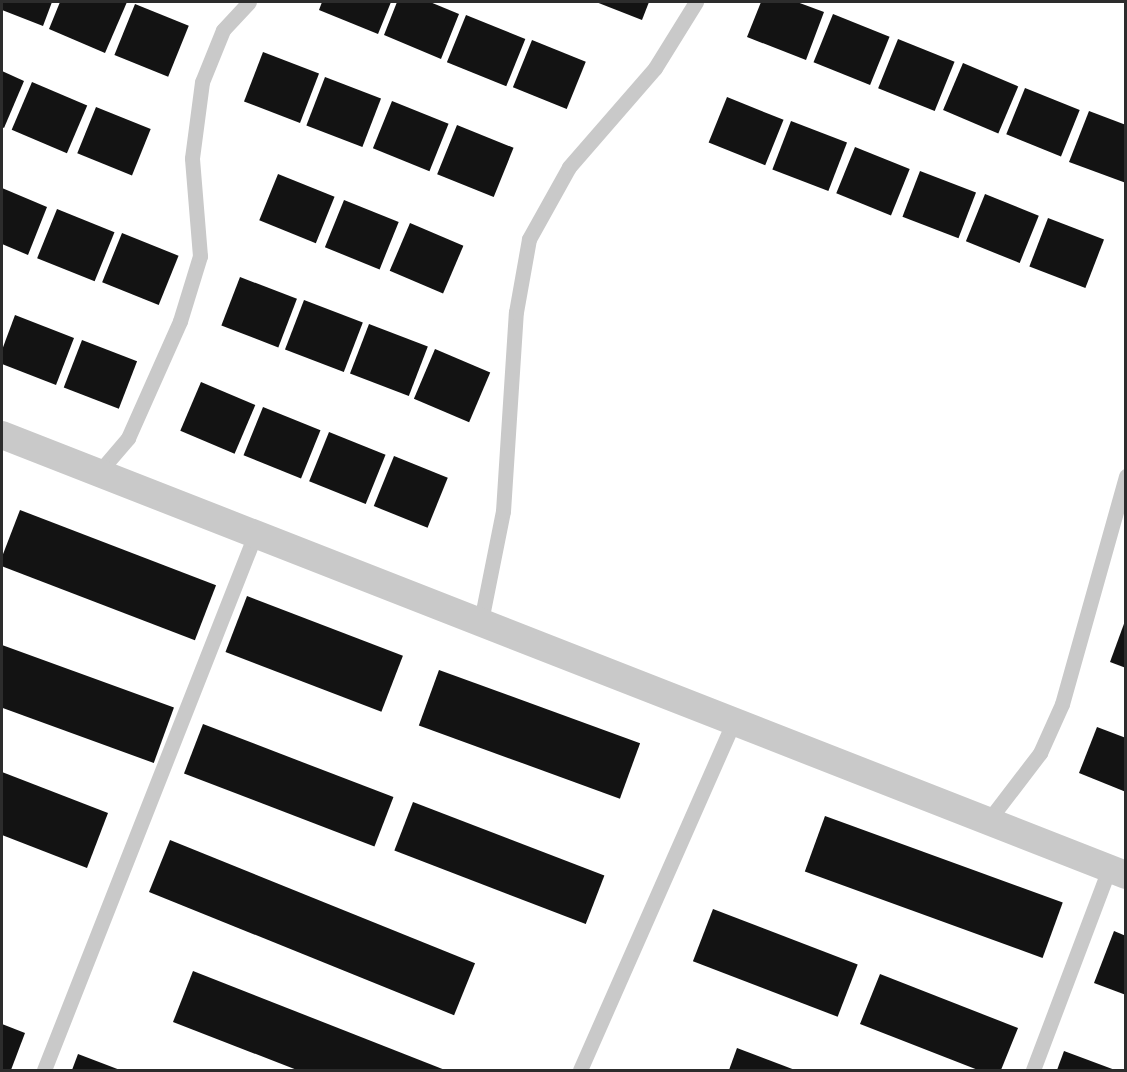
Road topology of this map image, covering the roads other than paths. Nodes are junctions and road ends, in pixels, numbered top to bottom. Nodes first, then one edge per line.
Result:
1 (249, 2) edge
2 (696, 2) edge
3 (2, 435) edge
4 (99, 472) junction
5 (1125, 476) edge
6 (256, 532) junction
7 (481, 621) junction
8 (734, 721) junction
9 (988, 821) junction
10 (1117, 872) edge
11 (44, 1071) edge
12 (580, 1071) edge
13 (1033, 1071) edge

1 - 4 lane
2 - 7 lane
3 - 4 street
4 - 6 street
5 - 9 lane
6 - 7 street
6 - 11 lane
7 - 8 street
8 - 9 street
8 - 12 lane
9 - 10 street
10 - 13 lane

